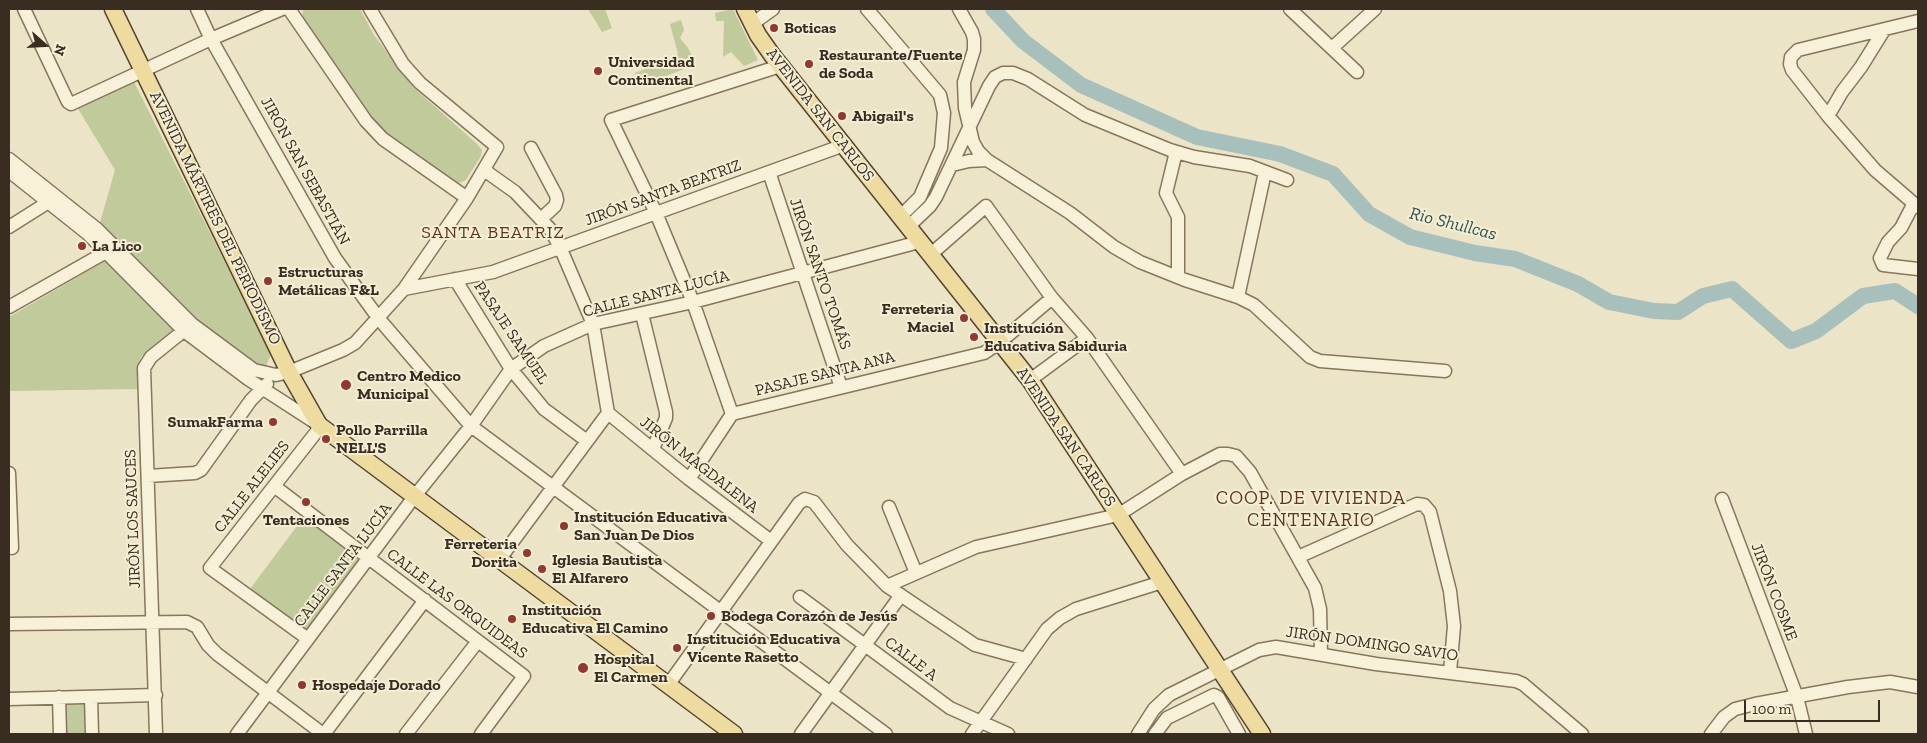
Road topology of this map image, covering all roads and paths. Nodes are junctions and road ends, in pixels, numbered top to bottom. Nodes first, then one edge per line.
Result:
1 (24, 9) edge
2 (113, 9) edge
3 (197, 9) edge
4 (282, 9) edge
5 (289, 9) edge
6 (370, 9) edge
7 (744, 9) edge
8 (773, 9) edge
9 (867, 9) edge
10 (959, 9) edge
11 (1290, 9) edge
12 (1375, 9) edge
13 (752, 24) junction
14 (1916, 26) edge
15 (1884, 30) junction
16 (212, 39) junction
17 (1332, 48) junction
18 (780, 66) junction
19 (143, 71) junction
20 (1357, 72) dead end
21 (1828, 116) junction
22 (970, 129) junction
23 (844, 145) junction
24 (531, 148) dead end
25 (1176, 152) junction
26 (9, 159) edge
27 (987, 160) junction
28 (952, 165) junction
29 (484, 170) junction
30 (9, 171) edge
31 (769, 172) junction
32 (1265, 172) junction
33 (1287, 180) dead end
34 (467, 198) junction
35 (47, 202) junction
36 (1916, 206) edge
37 (656, 212) junction
38 (541, 219) junction
39 (904, 222) junction
40 (9, 227) edge
41 (919, 242) junction
42 (560, 247) junction
43 (110, 249) junction
44 (930, 255) junction
45 (1918, 269) edge
46 (803, 273) junction
47 (1178, 277) junction
48 (455, 279) junction
49 (404, 289) junction
50 (1238, 297) junction
51 (1052, 298) junction
52 (693, 302) junction
53 (9, 307) edge
54 (642, 314) junction
55 (379, 319) junction
56 (593, 324) junction
57 (188, 327) junction
58 (1087, 338) junction
59 (999, 343) junction
60 (511, 369) junction
61 (1445, 371) dead end
62 (283, 373) junction
63 (1030, 380) junction
64 (841, 387) junction
65 (263, 389) junction
66 (608, 413) junction
67 (732, 414) junction
68 (320, 426) junction
69 (471, 426) junction
70 (587, 442) junction
71 (652, 449) junction
72 (9, 473) edge
73 (1182, 474) junction
74 (148, 476) junction
75 (689, 479) junction
76 (274, 486) junction
77 (553, 487) junction
78 (414, 497) junction
79 (1722, 499) dead end
80 (890, 507) dead end
81 (1118, 515) junction
82 (772, 541) junction
83 (12, 548) dead end
84 (1298, 557) junction
85 (368, 558) junction
86 (499, 560) junction
87 (916, 573) junction
88 (1162, 582) junction
89 (887, 586) junction
90 (901, 595) junction
91 (800, 597) dead end
92 (425, 600) junction
93 (720, 611) junction
94 (152, 622) junction
95 (9, 624) edge
96 (308, 639) junction
97 (478, 641) junction
98 (865, 645) junction
99 (1321, 654) junction
100 (1026, 659) junction
101 (1221, 670) junction
102 (1450, 672) junction
103 (668, 685) junction
104 (1918, 687) edge
105 (267, 693) junction
106 (831, 693) junction
107 (91, 696) junction
108 (156, 696) junction
109 (59, 697) junction
110 (1797, 697) junction
111 (9, 699) edge
112 (981, 722) junction
113 (60, 734) edge
114 (92, 734) edge
115 (156, 734) edge
116 (238, 734) edge
117 (324, 734) edge
118 (406, 734) edge
119 (481, 734) edge
120 (734, 734) edge
121 (801, 734) edge
122 (886, 734) edge
123 (972, 734) edge
124 (1008, 734) edge
125 (1138, 734) edge
126 (1155, 734) edge
127 (1239, 734) edge
128 (1262, 734) edge
129 (1582, 734) edge
130 (1711, 734) edge
131 (1806, 734) edge

1 - 19 street
2 - 19 main road, AVENIDA MÁRTIRES DEL PERIODISMO
3 - 16 street, JIRÓN SAN SEBASTIÁN
4 - 16 street
5 - 34 street
6 - 29 street
7 - 13 main road, AVENIDA SAN CARLOS
8 - 13 street
9 - 39 street
10 - 22 street
11 - 17 street
12 - 17 street
13 - 18 main road, AVENIDA SAN CARLOS
14 - 15 street
15 - 21 street
15 - 21 street
16 - 19 street
16 - 55 street, JIRÓN SAN SEBASTIÁN
17 - 20 street
18 - 23 main road, AVENIDA SAN CARLOS
18 - 37 street
19 - 62 main road, AVENIDA MÁRTIRES DEL PERIODISMO
21 - 36 street
22 - 25 street
22 - 27 street
22 - 28 street
23 - 31 street, JIRÓN SANTA BEATRIZ
23 - 39 main road, AVENIDA SAN CARLOS
24 - 38 street
25 - 32 street
25 - 47 street
26 - 43 street
27 - 28 street
27 - 47 street
28 - 39 street
29 - 34 street
29 - 38 street
30 - 35 street
31 - 37 street, JIRÓN SANTA BEATRIZ
31 - 46 street, JIRÓN SANTO TOMÁS
32 - 33 street
32 - 50 street
34 - 49 street
35 - 40 street
35 - 43 street
36 - 45 street
37 - 42 street, JIRÓN SANTA BEATRIZ
37 - 52 street
38 - 42 street
39 - 41 main road, AVENIDA SAN CARLOS
41 - 44 main road, AVENIDA SAN CARLOS
41 - 46 street, CALLE SANTA LUCÍA
42 - 48 street, JIRÓN SANTA BEATRIZ
42 - 56 street
43 - 53 street
43 - 57 street
44 - 51 street
44 - 59 main road, AVENIDA SAN CARLOS
46 - 52 street, CALLE SANTA LUCÍA
46 - 64 street, JIRÓN SANTO TOMÁS
47 - 50 street
48 - 49 street, JIRÓN SANTA BEATRIZ
48 - 60 street, PASAJE SAMUEL
49 - 55 street
50 - 61 street
51 - 58 street
51 - 59 street, PASAJE SANTA ANA
52 - 54 street, CALLE SANTA LUCÍA
52 - 67 street
54 - 56 street, CALLE SANTA LUCÍA
54 - 71 street
55 - 62 street
55 - 69 street, JIRÓN SAN SEBASTIÁN
56 - 60 street, CALLE SANTA LUCÍA
56 - 66 street
57 - 62 street
57 - 65 street, AVENIDA MÁRTIRES DEL PERIODISMO
57 - 74 street, JIRÓN LOS SAUCES
58 - 63 street
58 - 73 street
59 - 63 main road, AVENIDA SAN CARLOS
59 - 64 street, PASAJE SANTA ANA
60 - 69 street, CALLE SANTA LUCÍA
60 - 70 street, PASAJE SAMUEL
62 - 65 street
62 - 68 main road, AVENIDA MÁRTIRES DEL PERIODISMO
63 - 81 main road, AVENIDA SAN CARLOS
64 - 67 street, PASAJE SANTA ANA
65 - 68 street, AVENIDA MÁRTIRES DEL PERIODISMO
65 - 74 street
66 - 70 street
66 - 71 street, JIRÓN MAGDALENA
67 - 75 street
68 - 76 street, CALLE ALELIES
68 - 78 main road, AVENIDA MÁRTIRES DEL PERIODISMO
69 - 77 street, JIRÓN SAN SEBASTIÁN
69 - 78 street, CALLE SANTA LUCÍA
70 - 77 street
71 - 75 street, JIRÓN MAGDALENA
72 - 83 street
73 - 81 street
73 - 84 street
74 - 94 street, JIRÓN LOS SAUCES
75 - 82 street, JIRÓN MAGDALENA
76 - 85 street, CALLE LAS ORQUIDEAS
76 - 96 street, CALLE ALELIES
77 - 86 street
77 - 93 street, JIRÓN SAN SEBASTIÁN
78 - 85 street, CALLE SANTA LUCÍA
78 - 86 main road, AVENIDA MÁRTIRES DEL PERIODISMO
79 - 110 street, JIRÓN COSME
80 - 87 street
81 - 87 street
81 - 88 main road, AVENIDA SAN CARLOS
82 - 89 street
82 - 93 street
84 - 99 street
84 - 102 street
85 - 92 street, CALLE LAS ORQUIDEAS
85 - 96 street, CALLE SANTA LUCÍA
86 - 103 main road, AVENIDA MÁRTIRES DEL PERIODISMO
87 - 89 street
88 - 100 street
88 - 101 main road, AVENIDA SAN CARLOS
89 - 90 street
90 - 98 street
90 - 100 street
91 - 98 street, CALLE A
92 - 97 street, CALLE LAS ORQUIDEAS
92 - 117 street
93 - 103 street
93 - 106 street, JIRÓN SAN SEBASTIÁN
94 - 95 street
94 - 105 street
94 - 108 street, JIRÓN LOS SAUCES
96 - 105 street, CALLE SANTA LUCÍA
97 - 118 street
97 - 119 street, CALLE LAS ORQUIDEAS
98 - 106 street
98 - 112 street, CALLE A
99 - 101 street, JIRÓN DOMINGO SAVIO
99 - 102 street, JIRÓN DOMINGO SAVIO
100 - 112 street
101 - 125 street, JIRÓN DOMINGO SAVIO
101 - 128 main road, AVENIDA SAN CARLOS
102 - 129 street, JIRÓN DOMINGO SAVIO
103 - 120 main road, AVENIDA MÁRTIRES DEL PERIODISMO
104 - 110 street
105 - 116 street, CALLE SANTA LUCÍA
105 - 117 street
106 - 121 street
106 - 122 street, JIRÓN SAN SEBASTIÁN
107 - 108 street
107 - 109 street
107 - 114 street
108 - 115 street, JIRÓN LOS SAUCES
109 - 111 street
109 - 113 street
110 - 130 street
110 - 131 street, JIRÓN COSME
112 - 123 street
112 - 124 street, CALLE A
126 - 127 street

